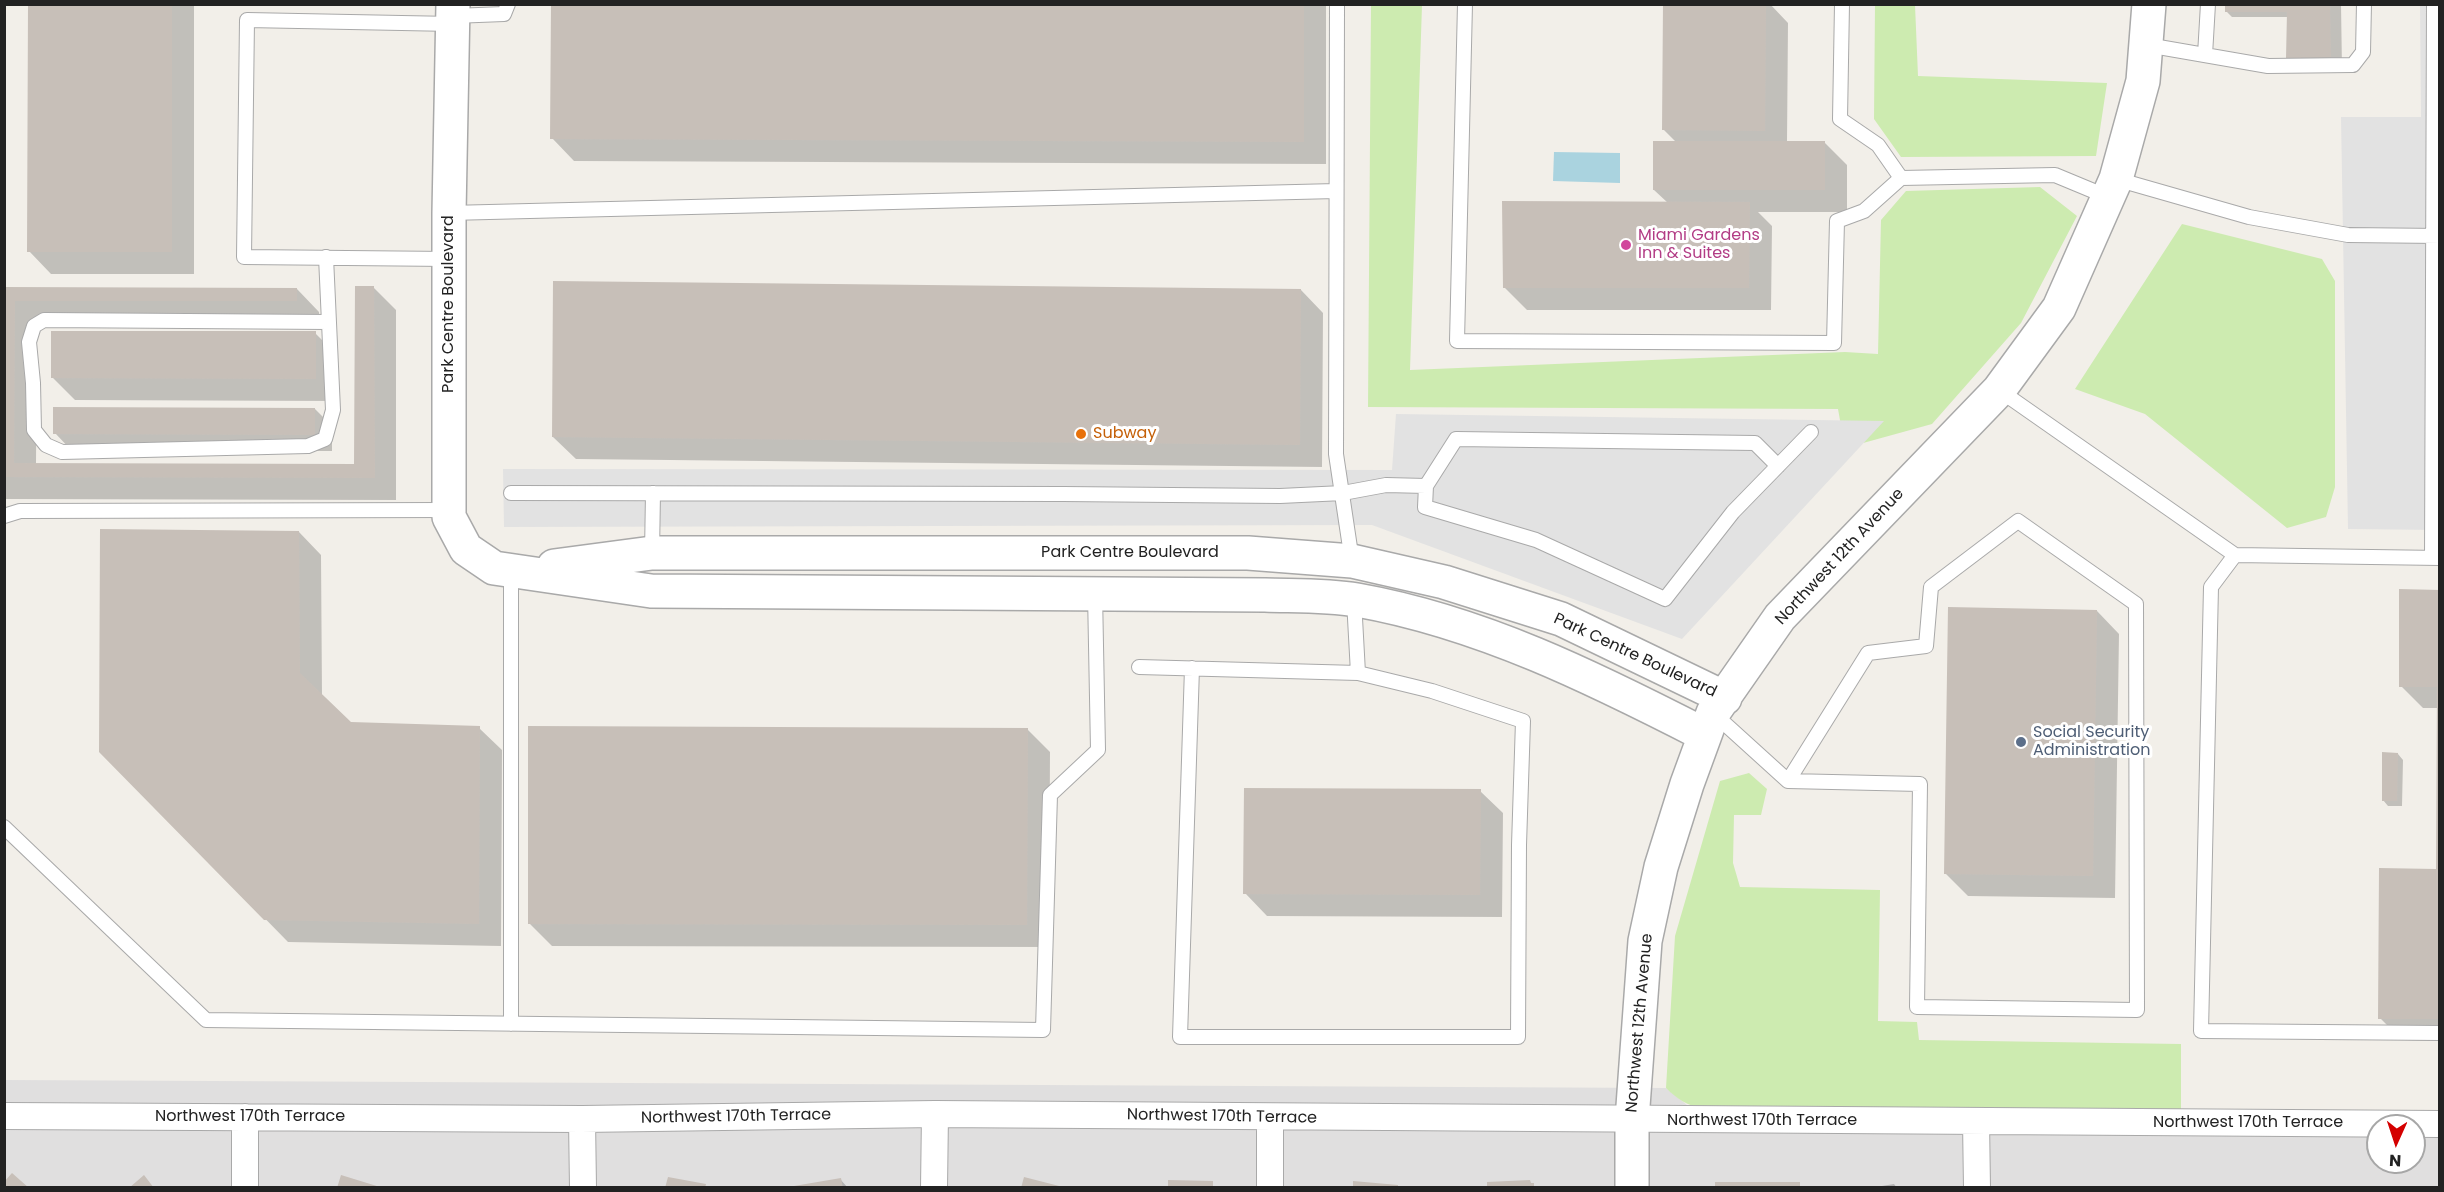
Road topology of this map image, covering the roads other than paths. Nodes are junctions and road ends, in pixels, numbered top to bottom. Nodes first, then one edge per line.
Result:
1 (508, 4) edge
2 (1337, 4) edge
3 (1465, 4) edge
4 (1842, 4) edge
5 (2150, 4) edge
6 (2208, 4) edge
7 (2364, 4) edge
8 (2434, 4) edge
9 (453, 15) edge
10 (2147, 45) junction
11 (2205, 56) junction
12 (1901, 178) junction
13 (2112, 188) junction
14 (1336, 190) junction
15 (449, 213) junction
16 (2437, 236) edge
17 (326, 257) junction
18 (449, 259) junction
19 (329, 322) junction
20 (1999, 390) junction
21 (1811, 432) dead end
22 (1778, 466) junction
23 (1426, 486) junction
24 (511, 493) dead end
25 (652, 493) junction
26 (1343, 493) junction
27 (449, 510) junction
28 (4, 516) edge
29 (652, 553) junction
30 (1095, 553) junction
31 (2235, 555) junction
32 (2436, 558) edge
33 (1352, 561) junction
34 (510, 572) junction
35 (651, 591) junction
36 (1095, 593) junction
37 (1354, 600) junction
38 (1139, 667) dead end
39 (1192, 668) junction
40 (1358, 673) junction
41 (1714, 715) junction
42 (1788, 781) junction
43 (4, 827) edge
44 (511, 1024) junction
45 (2439, 1033) edge
46 (934, 1114) junction
47 (4, 1116) edge
48 (245, 1117) junction
49 (1270, 1118) junction
50 (582, 1119) junction
51 (1632, 1120) junction
52 (1977, 1121) junction
53 (2439, 1124) edge
54 (245, 1188) edge
55 (583, 1188) edge
56 (934, 1188) edge
57 (1270, 1188) edge
58 (1632, 1188) edge
59 (1977, 1188) edge

1 - 9 lane
2 - 14 lane
3 - 12 lane
4 - 12 lane
5 - 10 street, Northwest 12th Avenue
6 - 11 lane
7 - 11 lane
8 - 16 lane
9 - 15 street, Park Centre Boulevard
9 - 17 lane
10 - 11 lane
10 - 13 street, Northwest 12th Avenue
12 - 13 lane
13 - 16 lane
13 - 20 street, Northwest 12th Avenue
14 - 15 lane
14 - 26 lane
15 - 18 street, Park Centre Boulevard
16 - 32 lane
17 - 18 lane
17 - 19 lane
18 - 27 street, Park Centre Boulevard
19 - 19 lane
20 - 31 lane
20 - 41 street, Northwest 12th Avenue
21 - 22 lane
22 - 23 lane
22 - 23 lane
23 - 26 lane
24 - 25 lane
25 - 26 lane
25 - 29 lane
26 - 33 lane
27 - 28 lane
27 - 34 street, Park Centre Boulevard
29 - 30 street, Park Centre Boulevard
29 - 34 street, Park Centre Boulevard
29 - 35 street
30 - 33 street, Park Centre Boulevard
30 - 36 street
31 - 32 lane
31 - 45 lane
33 - 37 street
33 - 41 street, Park Centre Boulevard
34 - 35 street, Park Centre Boulevard
34 - 44 lane
35 - 36 street, Park Centre Boulevard
36 - 37 street, Park Centre Boulevard
36 - 44 lane
37 - 40 lane
37 - 41 street, Park Centre Boulevard
38 - 39 lane
39 - 40 lane
39 - 40 lane
41 - 42 lane
41 - 51 street, Northwest 12th Avenue
42 - 42 lane
43 - 44 lane
46 - 49 street, Northwest 170th Terrace
46 - 50 street, Northwest 170th Terrace
46 - 56 street
47 - 48 street, Northwest 170th Terrace
48 - 50 street, Northwest 170th Terrace
48 - 54 street
49 - 51 street, Northwest 170th Terrace
49 - 57 street
50 - 55 street
51 - 52 street, Northwest 170th Terrace
51 - 58 street, Northwest 12th Avenue
52 - 53 street, Northwest 170th Terrace
52 - 59 street

